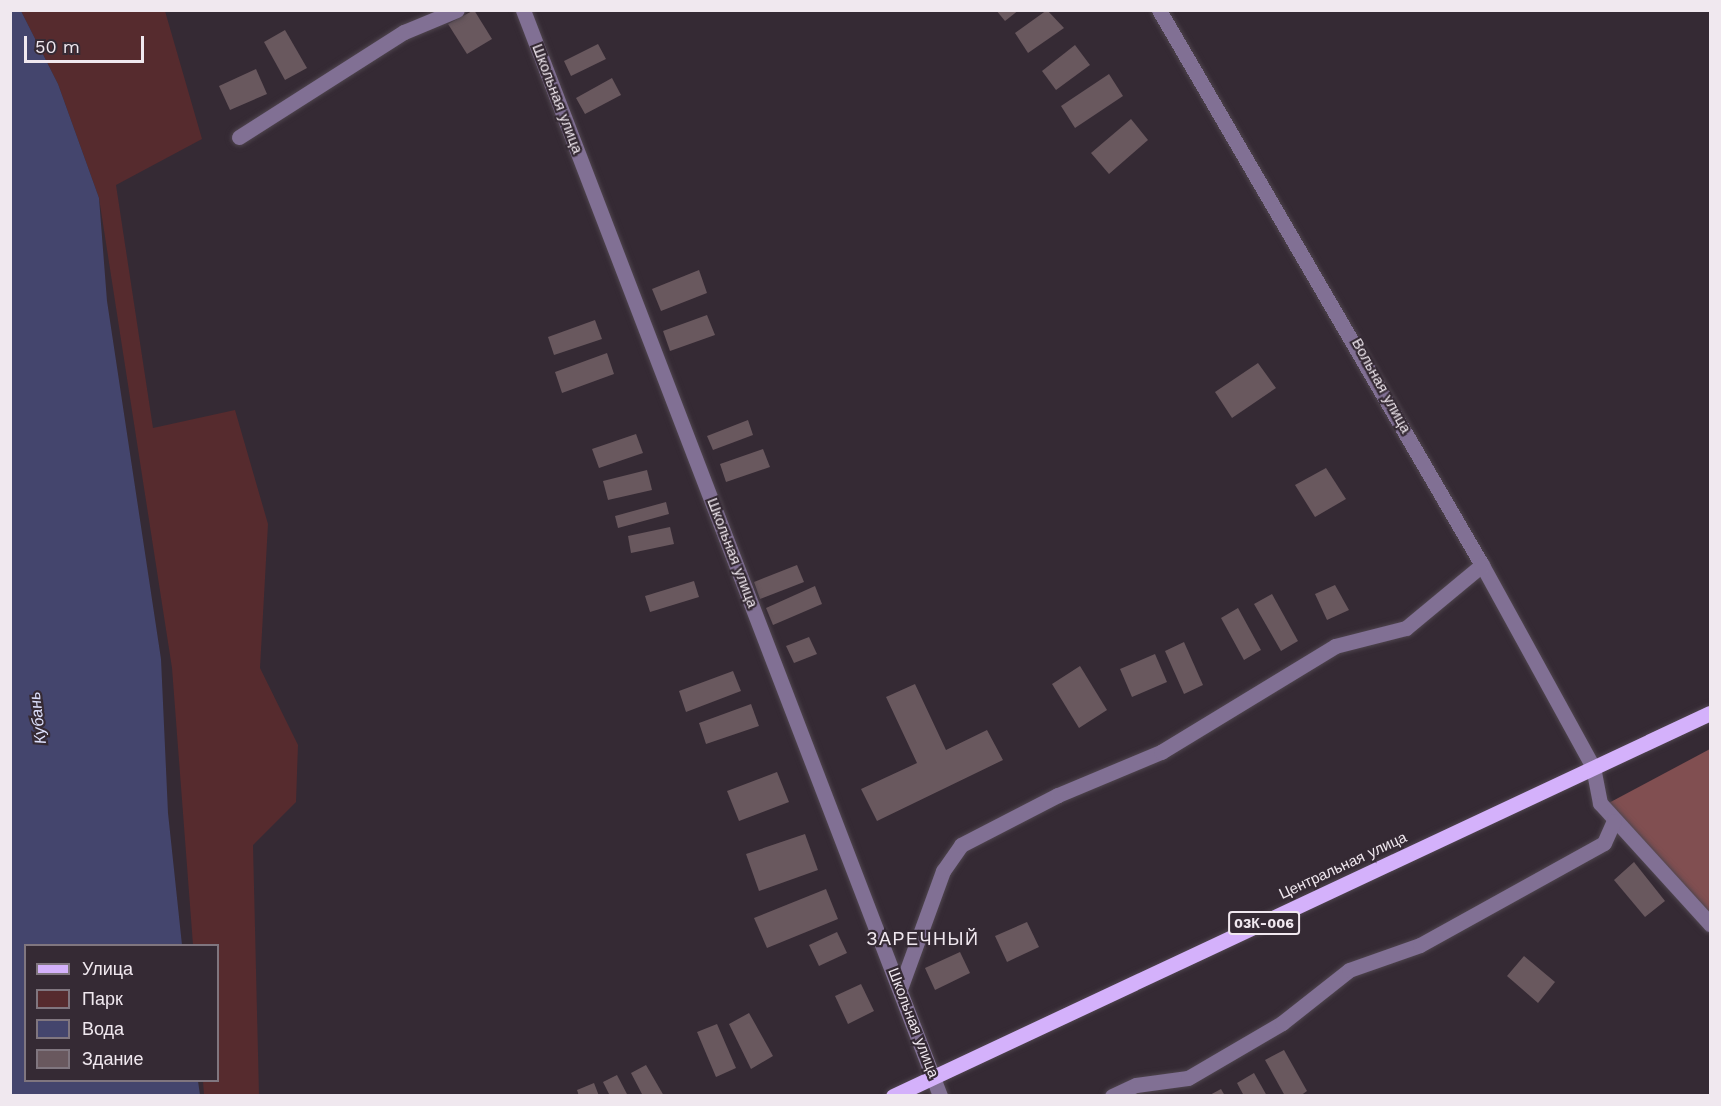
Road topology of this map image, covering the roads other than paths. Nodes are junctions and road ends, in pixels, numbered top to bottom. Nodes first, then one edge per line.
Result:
1 (457, 10) edge
2 (523, 10) edge
3 (1159, 10) edge
4 (239, 137) dead end
5 (1482, 565) junction
6 (1710, 713) edge
7 (1593, 767) junction
8 (1614, 820) junction
9 (1710, 924) edge
10 (900, 989) junction
11 (935, 1077) junction
12 (892, 1095) edge
13 (940, 1095) edge
14 (1112, 1095) edge

1 - 4 street
2 - 10 street, Школьная улица
3 - 5 street, Вольная улица
5 - 7 street, Вольная улица
5 - 10 street
6 - 7 main road, Центральная улица / 03К-006
7 - 8 street, Вольная улица
7 - 11 main road, Центральная улица / 03К-006
8 - 9 street, Вольная улица
8 - 14 street
10 - 11 street, Школьная улица
11 - 12 main road, Центральная улица / 03К-006
11 - 13 street, Школьная улица

